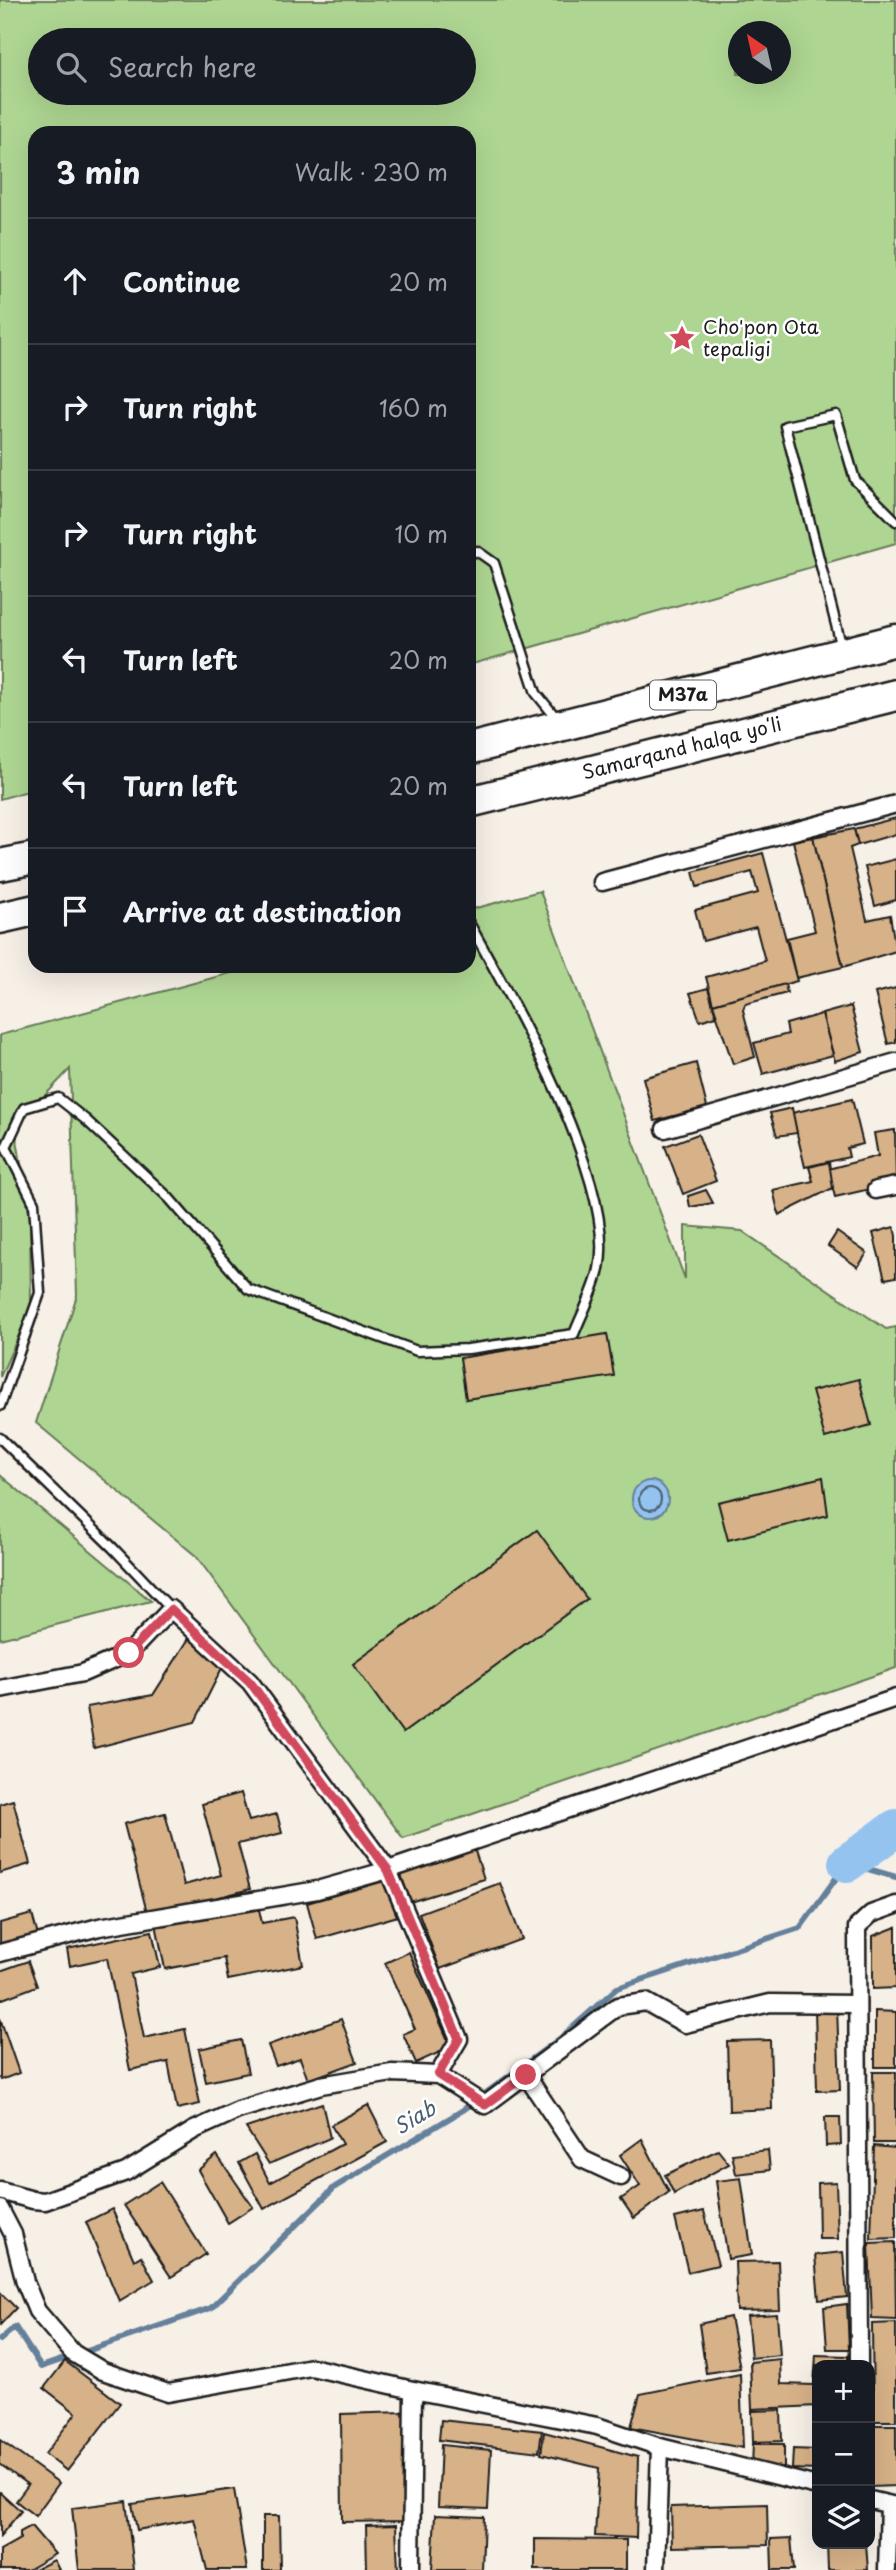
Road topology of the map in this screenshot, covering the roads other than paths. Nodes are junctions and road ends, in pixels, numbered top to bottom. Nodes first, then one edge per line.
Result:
1 (896, 521) edge
2 (476, 551) edge
3 (896, 640) edge
4 (844, 654) junction
5 (896, 695) edge
6 (562, 726) junction
7 (476, 747) edge
8 (476, 800) edge
9 (896, 804) edge
10 (602, 882) dead end
11 (28, 911) edge
12 (0, 918) edge
13 (476, 935) edge
14 (896, 1062) edge
15 (665, 1129) dead end
16 (896, 1186) edge
17 (876, 1190) dead end
18 (0, 1406) edge
19 (0, 1438) edge
20 (171, 1609) junction
21 (0, 1689) edge
22 (896, 1698) edge
23 (388, 1870) junction
24 (896, 1905) edge
25 (0, 1953) edge
26 (857, 2004) junction
27 (438, 2075) junction
28 (526, 2075) junction
29 (621, 2177) dead end
30 (0, 2191) edge
31 (0, 2209) edge
32 (859, 2360) edge
33 (413, 2390) junction
34 (660, 2447) junction
35 (812, 2485) edge
36 (875, 2501) edge
37 (893, 2506) edge
38 (411, 2570) edge
39 (656, 2570) edge
40 (887, 2570) edge

1 - 4 lane
2 - 6 lane
3 - 4 highway, M37a
4 - 6 highway, M37a
5 - 8 highway, Samarqand halqa yoʻli
6 - 7 highway, M37a
9 - 10 street
11 - 12 highway
13 - 18 lane
14 - 15 street
16 - 17 street
19 - 20 lane
20 - 21 street
20 - 23 street
22 - 23 street
23 - 25 street
23 - 27 street
24 - 26 street
26 - 28 street
26 - 32 street
27 - 28 street
27 - 30 street
28 - 29 street
31 - 33 street
33 - 34 street
33 - 38 street
34 - 35 street
34 - 39 street
36 - 37 street
37 - 40 street

